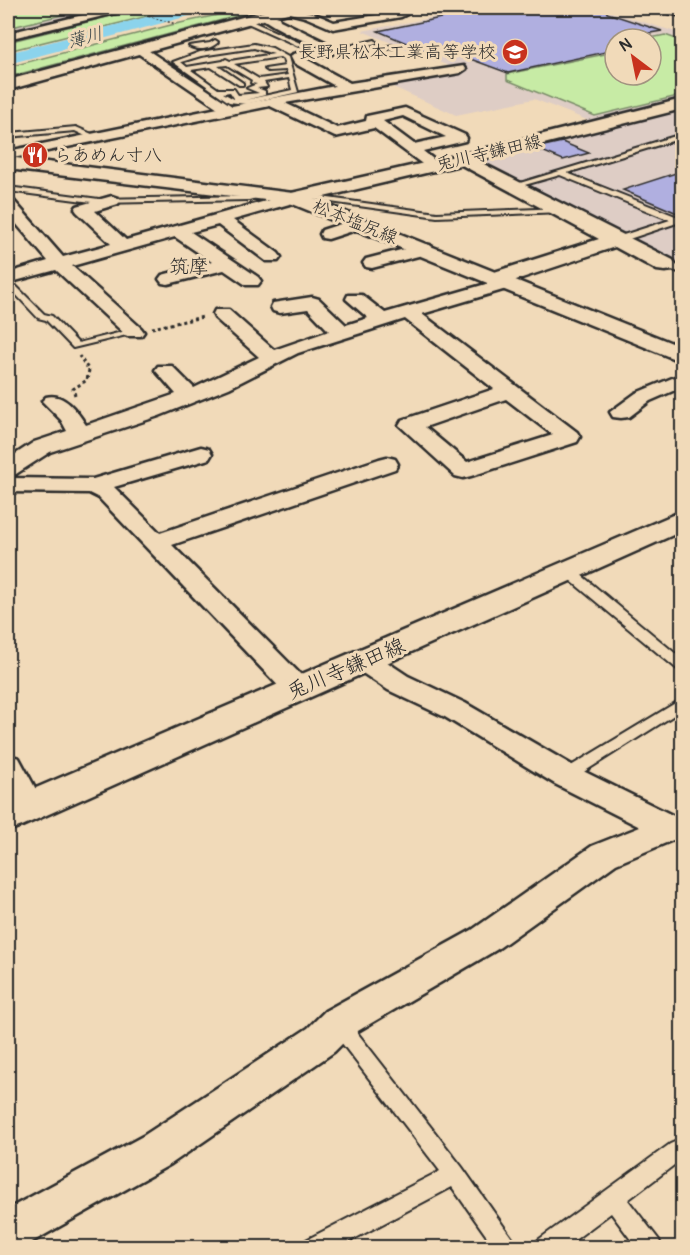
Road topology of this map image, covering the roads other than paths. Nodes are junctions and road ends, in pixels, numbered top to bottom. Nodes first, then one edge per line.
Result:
1 (287, 8) edge
2 (314, 8) edge
3 (321, 8) edge
4 (660, 8) edge
5 (127, 9) edge
6 (355, 11) dead end
7 (682, 13) edge
8 (401, 14) dead end
9 (260, 16) junction
10 (373, 19) junction
11 (245, 20) junction
12 (8, 36) edge
13 (216, 41) dead end
14 (375, 42) dead end
15 (394, 46) dead end
16 (348, 47) junction
17 (140, 49) junction
18 (322, 49) junction
19 (217, 52) junction
20 (282, 56) junction
21 (196, 58) junction
22 (254, 59) junction
23 (229, 63) junction
24 (416, 63) dead end
25 (212, 65) junction
26 (181, 67) junction
27 (265, 67) junction
28 (388, 67) dead end
29 (289, 68) junction
30 (460, 69) dead end
31 (433, 73) junction
32 (282, 78) junction
33 (292, 78) junction
34 (405, 78) junction
35 (236, 82) junction
36 (260, 83) junction
37 (8, 85) edge
38 (347, 87) junction
39 (215, 90) junction
40 (275, 96) junction
41 (255, 98) junction
42 (682, 104) edge
43 (230, 110) junction
44 (376, 123) junction
45 (10, 135) dead end
46 (682, 136) edge
47 (97, 138) junction
48 (665, 142) junction
49 (682, 148) edge
50 (412, 149) junction
51 (8, 155) edge
52 (464, 159) junction
53 (8, 163) edge
54 (434, 166) junction
55 (562, 173) junction
56 (514, 186) junction
57 (8, 189) edge
58 (261, 195) junction
59 (298, 197) junction
60 (111, 201) junction
61 (8, 204) edge
62 (561, 210) junction
63 (222, 220) junction
64 (681, 221) edge
65 (25, 222) junction
66 (359, 223) junction
67 (8, 225) edge
68 (179, 232) junction
69 (328, 234) dead end
70 (617, 240) junction
71 (124, 247) junction
72 (424, 249) junction
73 (272, 253) dead end
74 (372, 263) dead end
75 (60, 264) junction
76 (227, 264) junction
77 (674, 267) edge
78 (176, 275) dead end
79 (9, 276) edge
80 (252, 281) dead end
81 (501, 281) junction
82 (355, 299) dead end
83 (280, 307) dead end
84 (408, 312) junction
85 (222, 314) road end
86 (382, 320) junction
87 (134, 332) joint
88 (343, 333) junction
89 (682, 355) edge
90 (272, 358) junction
91 (165, 370) dead end
92 (682, 380) edge
93 (511, 390) junction
94 (190, 396) junction
95 (58, 406) road end
96 (621, 412) dead end
97 (79, 434) junction
98 (201, 454) dead end
99 (387, 464) dead end
100 (8, 472) edge
101 (94, 486) junction
102 (682, 520) edge
103 (157, 542) junction
104 (569, 572) junction
105 (365, 662) junction
106 (682, 666) edge
107 (298, 689) junction
108 (682, 704) edge
109 (8, 766) edge
110 (566, 776) junction
111 (18, 811) edge
112 (678, 830) edge
113 (338, 1023) junction
114 (677, 1151) dead end
115 (455, 1174) junction
116 (613, 1198) junction
117 (8, 1232) edge
118 (314, 1248) edge
119 (507, 1248) edge
120 (546, 1248) edge
121 (651, 1248) edge

1 - 9 main road
1 - 10 street
2 - 3 street
4 - 7 street
5 - 12 street
6 - 10 street
8 - 10 street
9 - 11 main road
9 - 18 street
11 - 17 main road
11 - 18 lane
13 - 21 lane
14 - 16 lane
15 - 16 lane
16 - 18 lane
17 - 37 main road
17 - 43 street
18 - 38 street
19 - 20 lane
19 - 21 lane
19 - 22 lane
19 - 23 lane
19 - 26 lane
20 - 22 lane
20 - 27 lane
20 - 29 lane
21 - 25 lane
21 - 26 lane
21 - 26 lane
21 - 35 lane
22 - 23 lane
22 - 27 lane
23 - 25 lane
23 - 36 lane
24 - 31 street
25 - 35 lane
26 - 39 lane
27 - 29 lane
27 - 32 lane
28 - 34 street
29 - 33 lane
30 - 31 street
31 - 34 street
32 - 33 lane
32 - 36 lane
33 - 40 lane
33 - 40 lane
34 - 38 street
35 - 36 lane
35 - 39 lane
35 - 41 lane
36 - 40 lane
36 - 41 lane
38 - 40 street
39 - 41 lane
40 - 41 lane
40 - 43 street
40 - 44 street
42 - 52 main road, 兎川寺鎌田線
43 - 47 street
44 - 50 street
44 - 50 street
45 - 47 lane
46 - 48 lane
47 - 51 street
48 - 49 lane
48 - 55 lane
50 - 54 street
52 - 54 main road, 兎川寺鎌田線
52 - 56 main road
53 - 58 main road, 松本塩尻線
54 - 59 main road, 兎川寺鎌田線
55 - 56 lane
55 - 64 lane
56 - 62 main road
57 - 60 lane
58 - 59 main road, 松本塩尻線
58 - 60 lane
59 - 62 lane
59 - 63 street
59 - 66 main road, 松本塩尻線
60 - 71 street
61 - 65 street
62 - 70 main road
63 - 68 street
63 - 73 street
64 - 70 lane
65 - 67 street
65 - 75 street
66 - 69 street
66 - 72 main road, 松本塩尻線
68 - 71 street
68 - 76 street
70 - 77 main road
70 - 81 main road
71 - 75 street
72 - 74 street
72 - 81 main road, 松本塩尻線
75 - 79 street
75 - 87 street
76 - 78 street
76 - 80 street
79 - 87 lane
81 - 84 street
81 - 89 main road, 松本塩尻線
82 - 86 street
83 - 88 street
84 - 86 street
84 - 93 street
85 - 90 street
86 - 88 street
88 - 90 street
90 - 94 street
91 - 94 street
92 - 96 street
93 - 93 street
94 - 97 street
95 - 97 street
97 - 100 street
98 - 101 street
99 - 103 street
100 - 101 street
101 - 103 street
102 - 104 main road, 兎川寺鎌田線
103 - 107 street
104 - 105 main road, 兎川寺鎌田線
104 - 106 lane
105 - 107 main road, 兎川寺鎌田線
105 - 110 street
107 - 111 main road, 兎川寺鎌田線
108 - 110 lane
109 - 111 street
110 - 112 street
112 - 113 street
113 - 115 lane
113 - 117 street
114 - 116 lane
115 - 118 lane
115 - 119 lane
116 - 120 lane
116 - 121 lane

